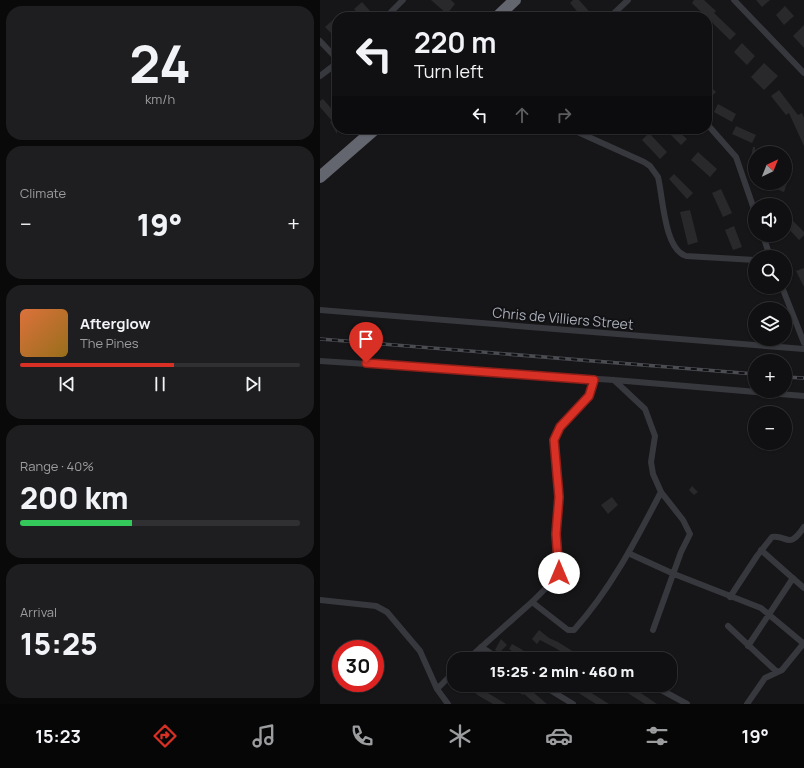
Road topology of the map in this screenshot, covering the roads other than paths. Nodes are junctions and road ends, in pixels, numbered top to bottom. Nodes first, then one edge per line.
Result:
1 (403, 0) edge
2 (515, 0) edge
3 (628, 0) edge
4 (734, 0) edge
5 (391, 12) edge
6 (502, 12) edge
7 (615, 12) edge
8 (320, 41) edge
9 (332, 54) edge
10 (332, 67) edge
11 (804, 74) edge
12 (320, 76) edge
13 (712, 130) edge
14 (370, 134) edge
15 (370, 134) edge
16 (582, 134) edge
17 (320, 169) edge
18 (320, 177) edge
19 (750, 198) edge
20 (748, 260) edge
21 (785, 294) edge
22 (320, 310) edge
23 (804, 343) edge
24 (804, 349) edge
25 (320, 361) edge
26 (594, 380) junction
27 (614, 380) junction
28 (804, 396) edge
29 (661, 492) junction
30 (804, 527) edge
31 (761, 550) junction
32 (628, 553) junction
33 (674, 574) junction
34 (793, 578) junction
35 (804, 588) edge
36 (730, 597) junction
37 (320, 600) edge
38 (532, 602) junction
39 (769, 613) junction
40 (728, 626) dead end
41 (653, 630) dead end
42 (804, 644) edge
43 (748, 646) junction
44 (481, 647) junction
45 (476, 652) edge
46 (489, 652) edge
47 (777, 672) junction
48 (447, 679) edge
49 (437, 689) junction
50 (553, 692) edge
51 (665, 692) edge
52 (448, 704) edge
53 (573, 704) edge
54 (687, 704) edge
55 (747, 704) edge

1 - 5 street
2 - 6 highway
3 - 7 street
4 - 11 street
8 - 9 street
10 - 12 street
13 - 19 street
14 - 17 highway
15 - 18 highway
16 - 20 street
21 - 23 street
22 - 24 street, Chris de Villiers Street
25 - 26 street
26 - 27 street
26 - 38 street
27 - 28 street
27 - 29 street
29 - 32 street
29 - 33 street
30 - 31 street
31 - 34 street
31 - 36 street
32 - 33 street
32 - 38 street
33 - 36 street
33 - 41 street
34 - 35 street
34 - 39 street
36 - 39 street
37 - 49 street
38 - 44 street
39 - 42 street
39 - 43 street
40 - 43 street
42 - 47 street
43 - 47 street
44 - 45 street
44 - 46 street
47 - 55 street
48 - 49 street
49 - 52 street
50 - 53 street
51 - 54 street

